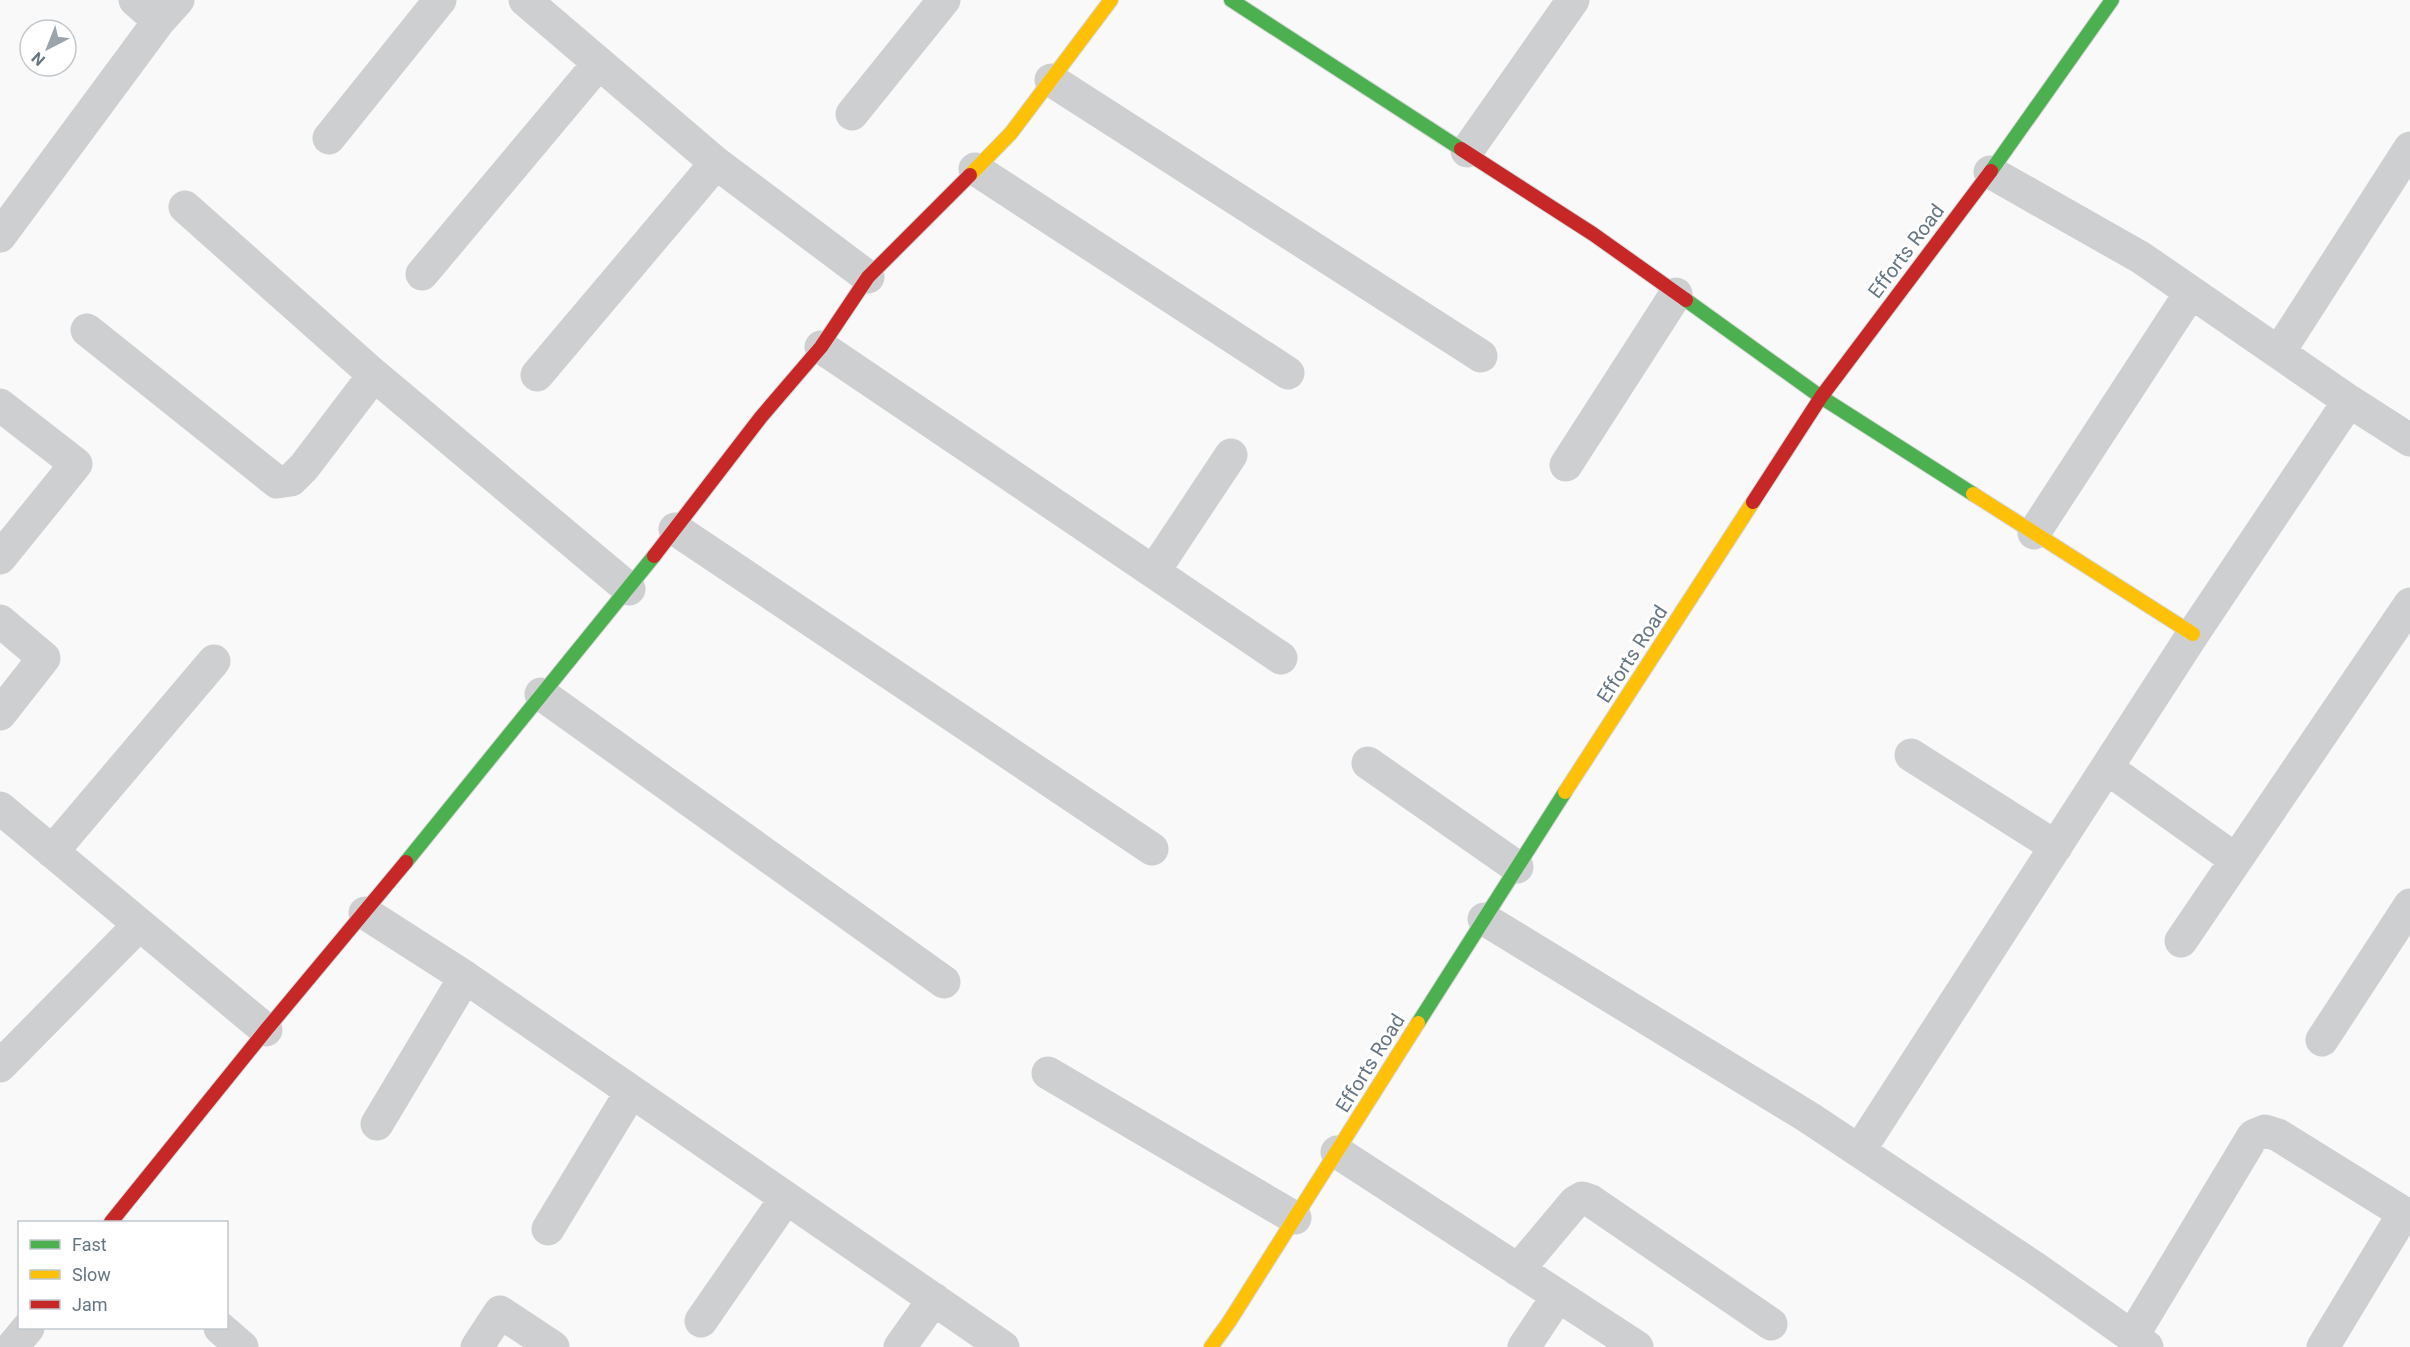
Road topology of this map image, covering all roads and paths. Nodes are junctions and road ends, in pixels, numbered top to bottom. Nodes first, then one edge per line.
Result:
1 (440, 0) edge
2 (525, 0) edge
3 (944, 0) edge
4 (1111, 0) edge
5 (1231, 0) edge
6 (1573, 0) edge
7 (2112, 0) edge
8 (157, 7) edge
9 (599, 63) junction
10 (1051, 80) junction
11 (852, 114) dead end
12 (329, 138) dead end
13 (2410, 148) edge
14 (1467, 151) junction
15 (716, 164) junction
16 (975, 169) junction
17 (1990, 172) junction
18 (185, 207) dead end
19 (0, 236) edge
20 (422, 274) dead end
21 (868, 277) junction
22 (2191, 292) junction
23 (1676, 294) junction
24 (87, 330) dead end
25 (821, 347) junction
26 (2279, 352) junction
27 (1481, 356) dead end
28 (1288, 373) dead end
29 (374, 375) junction
30 (537, 375) dead end
31 (1821, 397) junction
32 (2349, 401) junction
33 (0, 405) edge
34 (2410, 440) edge
35 (1231, 454) dead end
36 (1566, 465) dead end
37 (675, 529) junction
38 (2034, 533) junction
39 (0, 558) edge
40 (1154, 572) junction
41 (629, 589) junction
42 (2410, 604) edge
43 (0, 621) edge
44 (2193, 634) junction
45 (1281, 658) dead end
46 (214, 661) dead end
47 (541, 694) junction
48 (0, 714) edge
49 (1911, 754) dead end
50 (1368, 763) dead end
51 (2107, 768) junction
52 (0, 808) edge
53 (2056, 847) junction
54 (1152, 849) dead end
55 (52, 852) junction
56 (2236, 860) junction
57 (1517, 867) junction
58 (2410, 905) edge
59 (365, 913) junction
60 (1484, 919) junction
61 (139, 925) junction
62 (2181, 941) dead end
63 (465, 977) junction
64 (944, 982) dead end
65 (266, 1030) junction
66 (2322, 1040) dead end
67 (0, 1066) edge
68 (1048, 1072) dead end
69 (631, 1092) junction
70 (377, 1124) dead end
71 (1859, 1151) junction
72 (1337, 1152) junction
73 (786, 1198) junction
74 (2407, 1215) edge
75 (1295, 1218) junction
76 (112, 1221) edge
77 (548, 1228) dead end
78 (1518, 1269) junction
79 (1558, 1296) junction
80 (934, 1299) junction
81 (701, 1321) dead end
82 (1771, 1324) dead end
83 (27, 1329) edge
84 (220, 1329) edge
85 (2140, 1342) edge
86 (12, 1347) edge
87 (242, 1347) edge
88 (477, 1347) edge
89 (553, 1347) edge
90 (900, 1347) edge
91 (1003, 1347) edge
92 (1211, 1347) edge
93 (1524, 1347) edge
94 (1636, 1347) edge
95 (2323, 1347) edge

1 - 12 street
2 - 9 street
3 - 11 street
4 - 10 street
5 - 14 street
6 - 14 street
7 - 17 street, Efforts Road
8 - 19 street
9 - 15 street
9 - 20 street
10 - 16 street
10 - 27 street
13 - 26 street
14 - 23 street
15 - 21 street
15 - 30 street
16 - 21 street
16 - 28 street
17 - 22 street
17 - 31 street, Efforts Road
18 - 29 street
21 - 25 street
22 - 26 street
22 - 38 street
23 - 31 street
23 - 36 street
24 - 29 street
25 - 37 street
25 - 40 street
26 - 32 street
29 - 41 street
31 - 38 street
31 - 57 street, Efforts Road
32 - 34 street
32 - 44 street
33 - 39 street
35 - 40 street
37 - 41 street
37 - 54 street
38 - 44 street
40 - 45 street
41 - 47 street
42 - 56 street
43 - 48 street
44 - 51 street
46 - 55 street
47 - 59 street
47 - 64 street
49 - 53 street
50 - 57 street
51 - 53 street
51 - 56 street
52 - 55 street
53 - 71 street
55 - 61 street
56 - 62 street
57 - 60 street, Efforts Road
58 - 66 street
59 - 63 street
59 - 65 street
60 - 71 street
60 - 72 street, Efforts Road
61 - 65 street
61 - 67 street
63 - 69 street
63 - 70 street
65 - 76 street
68 - 75 street
69 - 73 street
69 - 77 street
71 - 85 street
72 - 75 street, Efforts Road
72 - 78 street
73 - 80 street
73 - 81 street
74 - 85 street
74 - 95 street
75 - 92 street, Efforts Road
78 - 79 street
78 - 82 street
79 - 93 street
79 - 94 street
80 - 90 street
80 - 91 street
83 - 86 street
84 - 87 street
88 - 89 street

